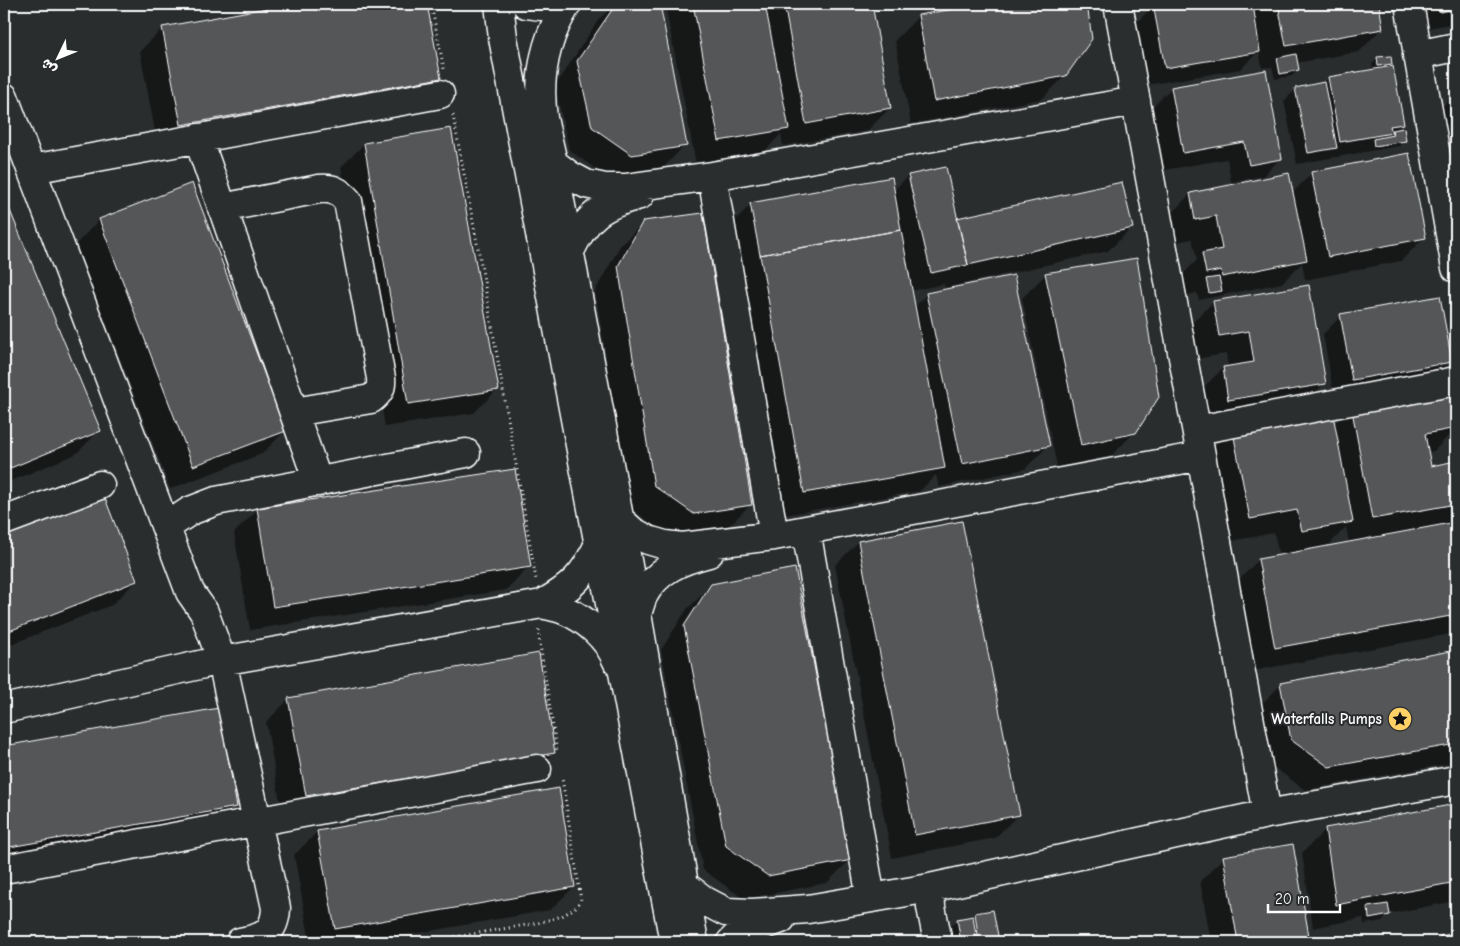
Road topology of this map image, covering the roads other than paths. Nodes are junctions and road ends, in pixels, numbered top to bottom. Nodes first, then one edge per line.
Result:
1 (499, 4) edge
2 (526, 4) edge
3 (557, 4) edge
4 (567, 4) edge
5 (1118, 4) edge
6 (1409, 4) edge
7 (1456, 47) edge
8 (1417, 55) junction
9 (446, 94) road end
10 (5, 96) edge
11 (1136, 101) junction
12 (198, 138) junction
13 (20, 159) edge
14 (553, 163) junction
15 (712, 176) junction
16 (222, 208) junction
17 (570, 250) junction
18 (1456, 268) edge
19 (1456, 381) edge
20 (294, 412) junction
21 (1199, 443) junction
22 (466, 453) dead end
23 (318, 482) junction
24 (100, 485) dead end
25 (619, 519) junction
26 (4, 521) edge
27 (166, 527) junction
28 (806, 530) junction
29 (774, 536) junction
30 (599, 544) junction
31 (540, 604) junction
32 (637, 614) junction
33 (213, 663) junction
34 (623, 676) junction
35 (4, 709) edge
36 (552, 765) road end
37 (1456, 780) edge
38 (1267, 814) junction
39 (257, 821) junction
40 (4, 869) edge
41 (684, 885) junction
42 (930, 888) junction
43 (871, 898) junction
44 (808, 910) junction
45 (240, 942) edge
46 (677, 942) edge
47 (731, 942) edge
48 (938, 942) edge

1 - 30 street
2 - 3 street
4 - 14 street
5 - 11 street
6 - 8 street
7 - 8 street
8 - 18 street
9 - 12 street
10 - 13 street
11 - 15 street
11 - 21 street
12 - 13 street
12 - 16 street
13 - 27 street
14 - 15 street
14 - 17 street
15 - 17 street
15 - 29 street
16 - 20 street
16 - 20 street
17 - 25 street
19 - 21 street
20 - 23 street
21 - 28 street
21 - 38 street
22 - 23 street
23 - 27 street
24 - 26 street
25 - 29 street
25 - 32 street
27 - 33 street
28 - 29 street
28 - 43 street
29 - 32 street
30 - 31 street
30 - 34 street
31 - 33 street
31 - 34 street
32 - 41 street
33 - 35 street
33 - 39 street
34 - 46 street
36 - 39 street
37 - 38 street
38 - 42 street
39 - 40 street
39 - 45 street
41 - 44 street
41 - 46 street
42 - 43 street
42 - 48 street
43 - 44 street
44 - 47 street

